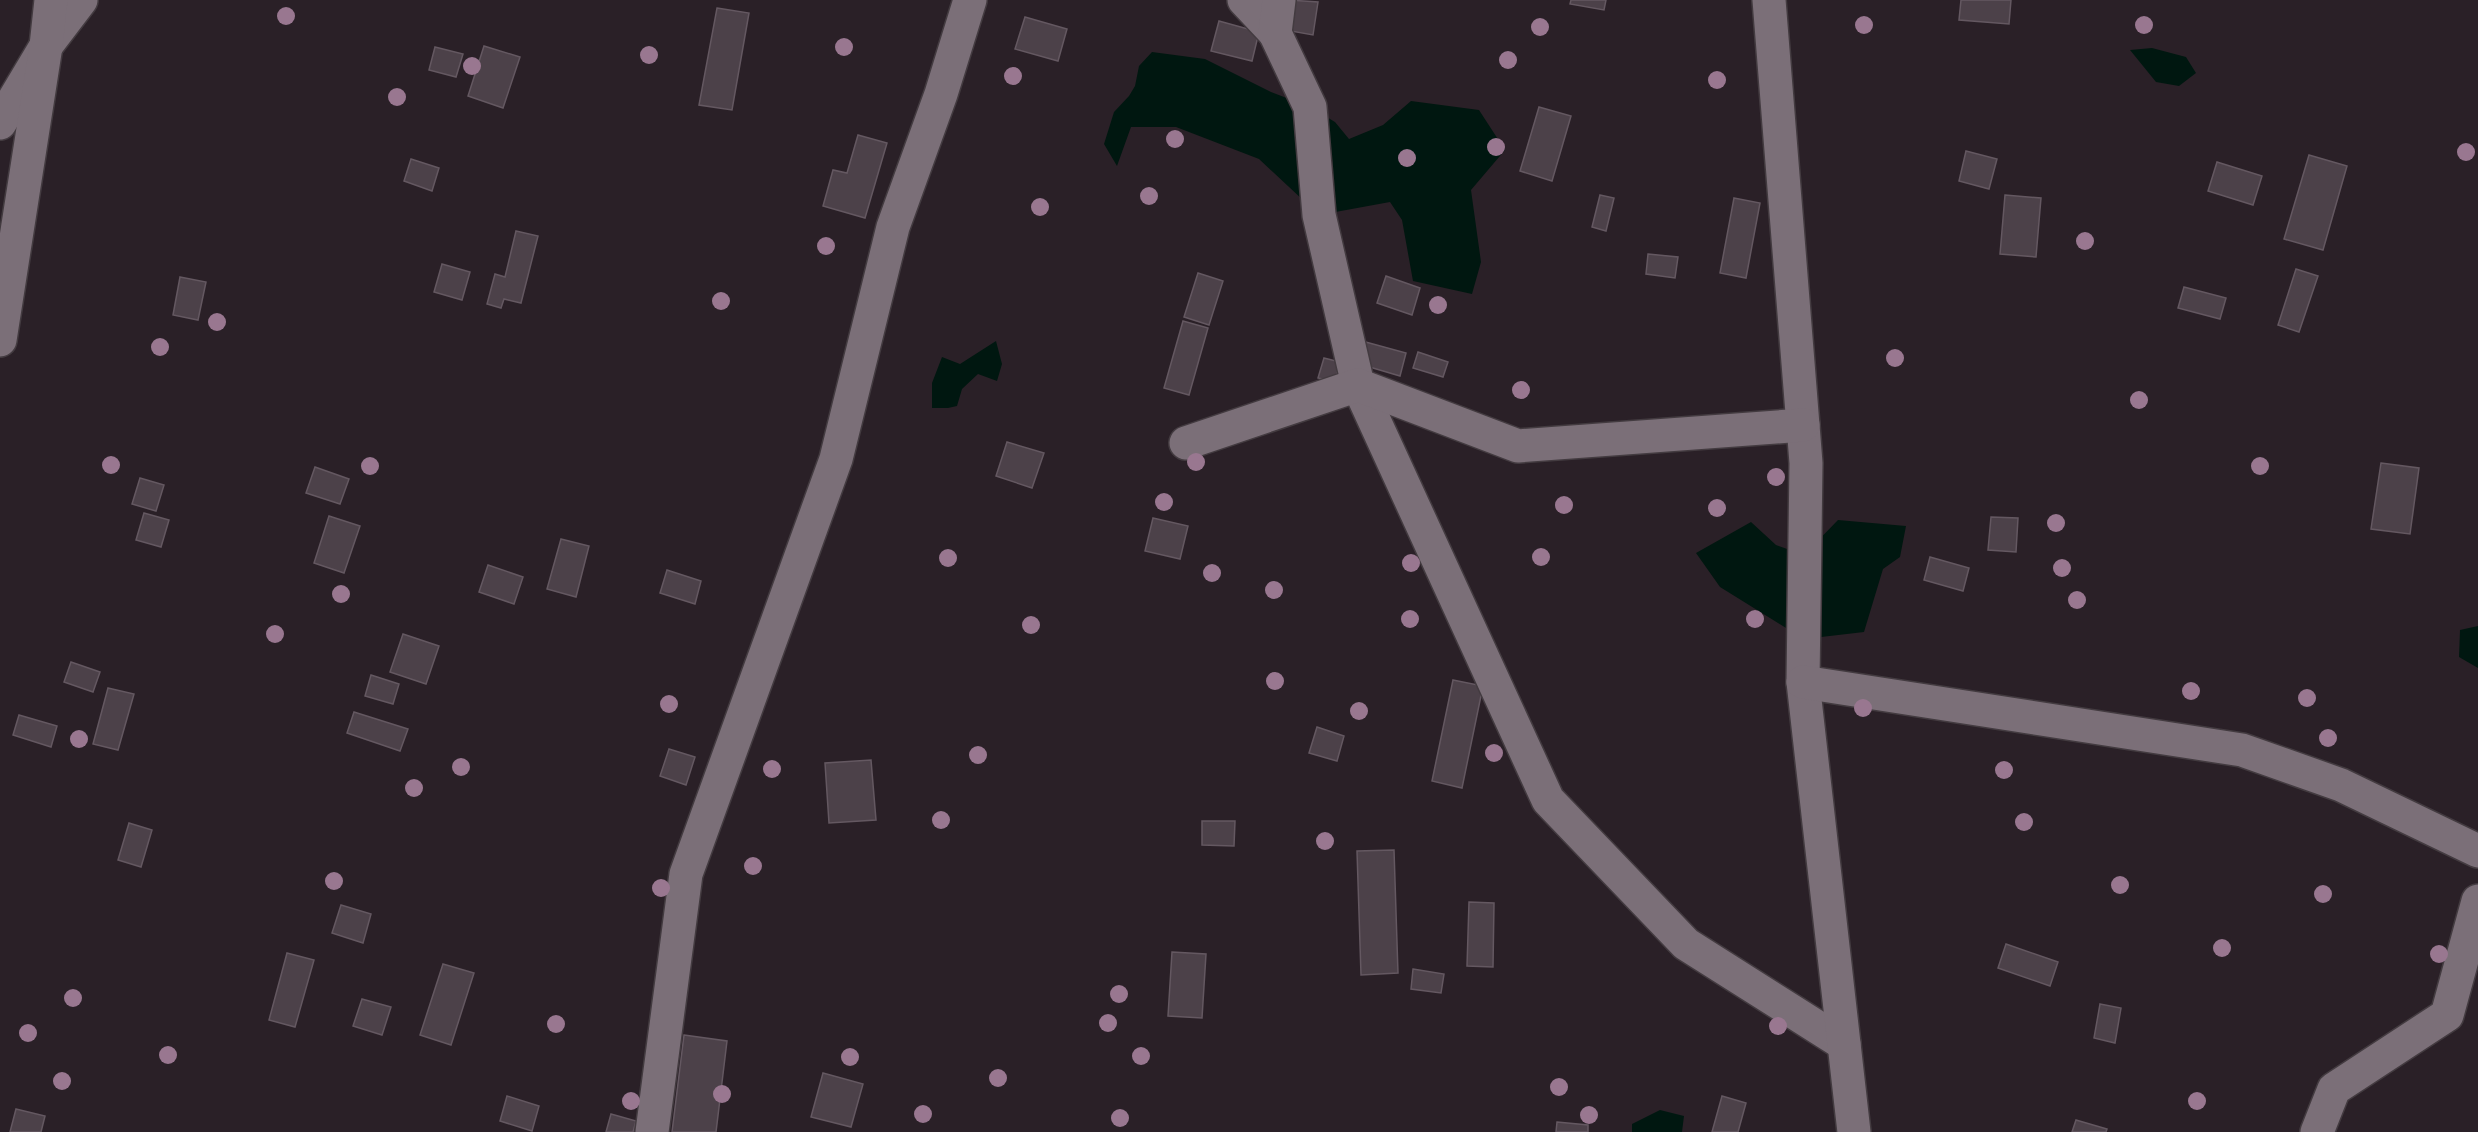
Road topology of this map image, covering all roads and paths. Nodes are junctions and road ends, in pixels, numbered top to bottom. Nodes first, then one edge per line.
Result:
1 (51, 0) edge
2 (81, 0) edge
3 (970, 0) edge
4 (1244, 0) edge
5 (1279, 0) edge
6 (1769, 0) edge
7 (1275, 33) junction
8 (46, 46) junction
9 (0, 123) edge
10 (0, 340) edge
11 (1358, 385) junction
12 (1803, 425) junction
13 (1186, 443) dead end
14 (1803, 682) junction
15 (2478, 851) edge
16 (2478, 901) edge
17 (1844, 1044) junction
18 (652, 1132) edge
19 (1854, 1132) edge
20 (2317, 1132) edge

1 - 8 street
2 - 8 street
3 - 18 street
4 - 7 street
5 - 7 street
6 - 12 street
7 - 11 street
8 - 9 street
8 - 10 street
11 - 12 street
11 - 13 street
11 - 17 street
12 - 14 street
14 - 15 street
14 - 17 street
16 - 20 street
17 - 19 street

